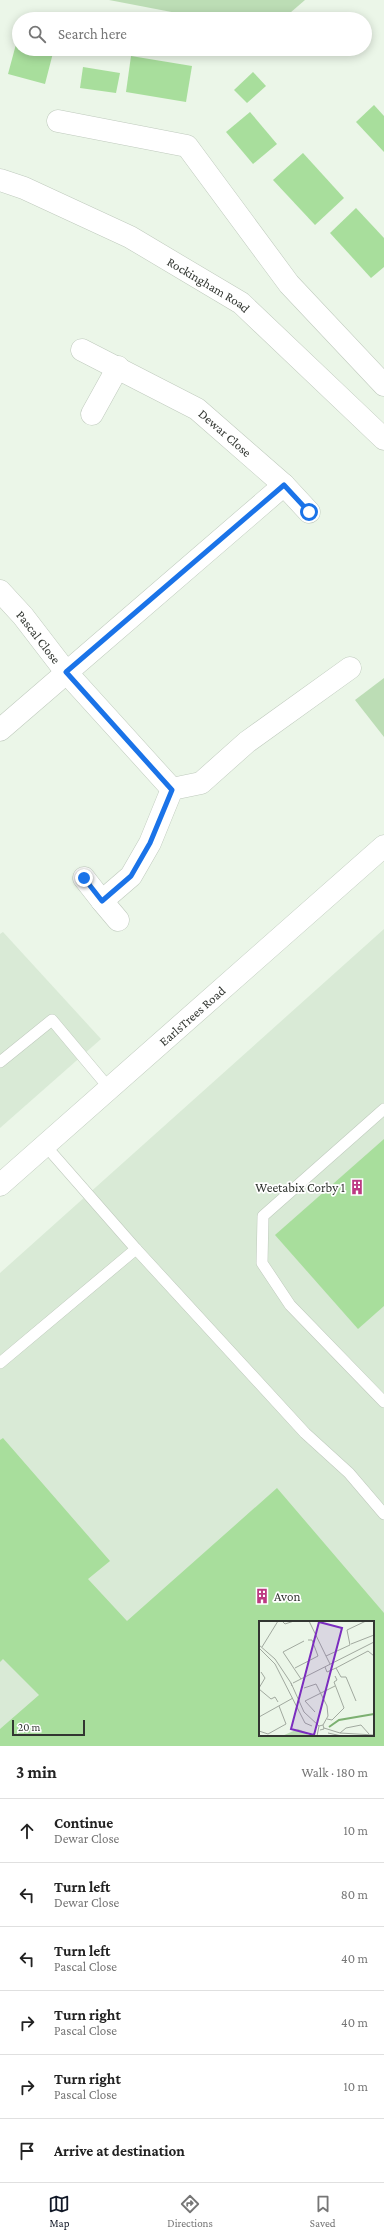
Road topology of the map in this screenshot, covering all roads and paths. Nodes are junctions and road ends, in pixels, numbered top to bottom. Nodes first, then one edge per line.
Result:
1 (58, 121) dead end
2 (0, 180) edge
3 (82, 350) dead end
4 (118, 367) junction
5 (384, 385) edge
6 (92, 414) dead end
7 (384, 440) edge
8 (284, 485) junction
9 (309, 512) dead end
10 (0, 592) edge
11 (350, 668) dead end
12 (66, 672) junction
13 (0, 730) edge
14 (172, 790) junction
15 (384, 846) edge
16 (84, 878) dead end
17 (102, 901) junction
18 (118, 920) dead end
19 (0, 1062) edge
20 (109, 1088) junction
21 (384, 1109) edge
22 (44, 1144) junction
23 (0, 1185) edge
24 (136, 1249) junction
25 (0, 1362) edge
26 (384, 1402) edge
27 (384, 1514) edge

1 - 5 street
2 - 7 street, Rockingham Road
3 - 4 street, Dewar Close
4 - 6 street
4 - 8 street, Dewar Close
8 - 9 street, Dewar Close
8 - 12 street
10 - 12 street, Pascal Close
11 - 14 street
12 - 13 street
12 - 14 street, Pascal Close
14 - 17 street
15 - 20 street, EarlsTrees Road
16 - 17 street
17 - 18 street
19 - 20 lane
20 - 22 street, EarlsTrees Road
21 - 26 lane
22 - 23 street, EarlsTrees Road
22 - 24 lane
24 - 25 lane
24 - 27 lane

